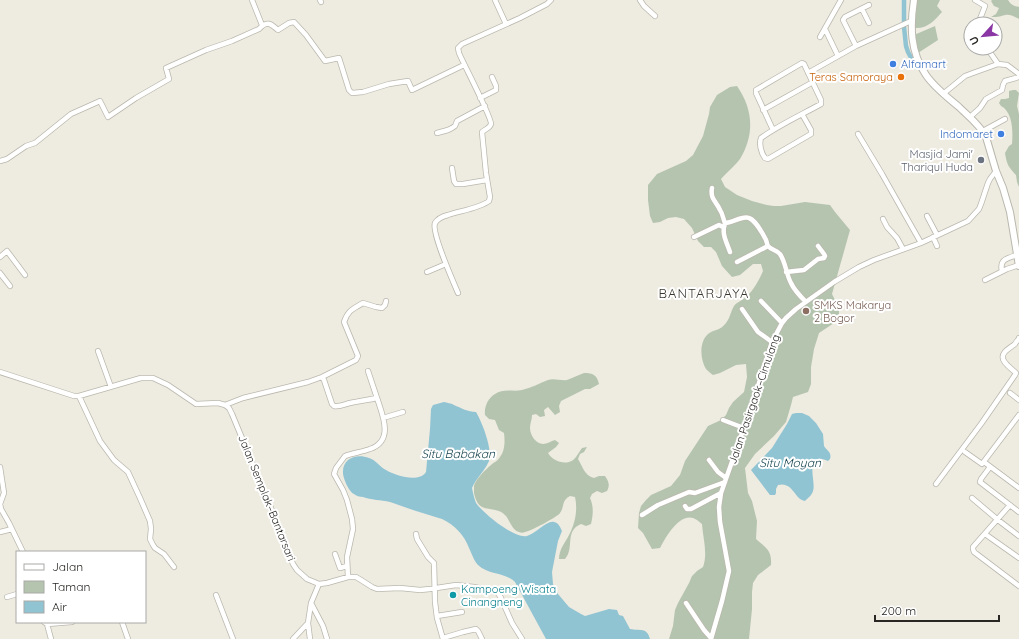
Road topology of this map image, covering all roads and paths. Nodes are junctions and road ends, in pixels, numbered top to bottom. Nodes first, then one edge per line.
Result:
1 (252, 0) edge
2 (495, 0) edge
3 (551, 0) edge
4 (640, 0) edge
5 (842, 0) edge
6 (914, 0) edge
7 (975, 0) edge
8 (869, 5) dead end
9 (862, 9) junction
10 (655, 16) dead end
11 (981, 16) edge
12 (909, 22) junction
13 (869, 23) dead end
14 (506, 24) junction
15 (262, 25) junction
16 (826, 31) dead end
17 (820, 38) dead end
18 (856, 46) junction
19 (838, 56) junction
20 (992, 56) edge
21 (998, 64) junction
22 (464, 65) junction
23 (808, 73) junction
24 (1019, 74) edge
25 (492, 77) dead end
26 (1019, 77) edge
27 (813, 82) junction
28 (944, 94) junction
29 (480, 98) junction
30 (485, 106) junction
31 (764, 110) junction
32 (802, 114) junction
33 (970, 117) junction
34 (1005, 119) dead end
35 (773, 130) junction
36 (983, 132) junction
37 (437, 133) dead end
38 (858, 134) dead end
39 (0, 161) edge
40 (452, 168) dead end
41 (993, 175) junction
42 (487, 180) junction
43 (712, 188) dead end
44 (927, 216) dead end
45 (883, 219) dead end
46 (724, 224) junction
47 (935, 236) junction
48 (694, 237) dead end
49 (921, 243) junction
50 (768, 246) junction
51 (818, 246) dead end
52 (937, 246) dead end
53 (902, 249) junction
54 (730, 252) dead end
55 (1017, 255) junction
56 (0, 257) edge
57 (737, 262) dead end
58 (446, 264) junction
59 (1019, 266) edge
60 (1002, 271) junction
61 (427, 272) dead end
62 (786, 272) junction
63 (0, 273) edge
64 (26, 275) dead end
65 (985, 280) dead end
66 (10, 286) dead end
67 (458, 293) dead end
68 (386, 301) dead end
69 (761, 301) dead end
70 (806, 302) junction
71 (742, 309) dead end
72 (782, 323) junction
73 (1019, 338) edge
74 (772, 342) junction
75 (98, 351) dead end
76 (368, 371) dead end
77 (0, 372) edge
78 (322, 377) junction
79 (111, 387) junction
80 (1010, 393) dead end
81 (79, 396) junction
82 (377, 398) junction
83 (1019, 400) edge
84 (225, 405) junction
85 (403, 412) dead end
86 (1019, 416) edge
87 (383, 418) junction
88 (723, 420) dead end
89 (1014, 422) junction
90 (1019, 425) edge
91 (744, 428) junction
92 (965, 452) dead end
93 (709, 460) dead end
94 (984, 462) junction
95 (0, 467) edge
96 (990, 467) junction
97 (725, 480) junction
98 (936, 484) dead end
99 (1019, 488) edge
100 (722, 493) junction
101 (972, 498) dead end
102 (1010, 505) junction
103 (685, 506) dead end
104 (1019, 512) edge
105 (642, 515) dead end
106 (998, 520) junction
107 (12, 529) junction
108 (0, 532) edge
109 (416, 534) dead end
110 (985, 534) junction
111 (1019, 536) edge
112 (23, 551) edge
113 (336, 554) dead end
114 (1019, 558) edge
115 (347, 566) junction
116 (174, 567) dead end
117 (348, 577) junction
118 (319, 584) junction
119 (1019, 586) edge
120 (435, 588) junction
121 (16, 594) edge
122 (216, 595) dead end
123 (7, 597) dead end
124 (311, 602) junction
125 (686, 603) dead end
126 (462, 612) dead end
127 (437, 616) junction
128 (46, 623) edge
129 (122, 623) edge
130 (308, 623) junction
131 (51, 639) edge
132 (128, 639) edge
133 (233, 639) edge
134 (293, 639) edge
135 (310, 639) edge
136 (327, 639) edge
137 (443, 639) edge
138 (482, 639) edge
139 (522, 639) edge
140 (711, 639) edge

1 - 15 street
2 - 14 street
3 - 14 street
4 - 10 street
5 - 17 street
6 - 12 main road
7 - 11 street
8 - 9 street
9 - 13 street
9 - 18 street
12 - 18 street
12 - 28 main road
14 - 22 street
15 - 22 street
15 - 39 street
16 - 19 street
18 - 19 street
19 - 23 street
20 - 21 street
21 - 24 street
21 - 28 street
22 - 29 street
23 - 27 street
23 - 31 street
25 - 29 street
26 - 33 street
27 - 31 street
27 - 32 street
28 - 33 main road
29 - 30 street
30 - 37 street
30 - 42 street
31 - 35 street
32 - 35 street
32 - 35 street
33 - 36 main road
34 - 36 street
36 - 41 main road
38 - 49 street
40 - 42 street
41 - 47 street, Jalan Pasirgaok–Cimulang
41 - 55 main road
42 - 58 street
43 - 46 street
44 - 47 street
45 - 53 street
46 - 48 street
46 - 50 street
46 - 54 street
47 - 49 street, Jalan Pasirgaok–Cimulang
47 - 52 street
49 - 53 street, Jalan Pasirgaok–Cimulang
50 - 57 street
50 - 62 street
51 - 62 street
53 - 70 street, Jalan Pasirgaok–Cimulang
55 - 59 main road
55 - 60 street
56 - 64 street
58 - 61 street
58 - 67 street
59 - 60 street
60 - 65 street
62 - 70 street
63 - 66 street
68 - 78 street
69 - 72 street
70 - 72 street, Jalan Pasirgaok–Cimulang
71 - 74 street
72 - 74 street, Jalan Pasirgaok–Cimulang
73 - 98 street
74 - 91 street, Jalan Pasirgaok–Cimulang
75 - 79 street
76 - 82 street
77 - 81 street
78 - 82 street
78 - 84 street
79 - 81 street
79 - 84 street
80 - 83 street
81 - 116 street
82 - 87 street
84 - 118 street, Jalan Semplak–Bantarsari
85 - 87 street
86 - 89 street
87 - 115 street
88 - 91 street
89 - 90 street
89 - 94 street
91 - 97 street, Jalan Pasirgaok–Cimulang
92 - 94 street
93 - 97 street
94 - 96 street
95 - 107 street
96 - 99 street
96 - 102 street
97 - 100 street, Jalan Pasirgaok–Cimulang
97 - 105 street
100 - 103 street
100 - 140 street, Jalan Pasirgaok–Cimulang
101 - 106 street
102 - 104 street
102 - 106 street
106 - 110 street
106 - 111 street
107 - 108 street
107 - 112 street
109 - 120 street
110 - 114 street
110 - 119 street
113 - 115 street
115 - 117 street
117 - 118 street
117 - 120 street
118 - 124 street
120 - 127 street
120 - 139 street
121 - 123 street
122 - 133 street
124 - 130 street
124 - 136 street
125 - 140 street
126 - 127 street
127 - 137 street
128 - 131 street
129 - 132 street
130 - 134 street
130 - 135 street
137 - 138 street

